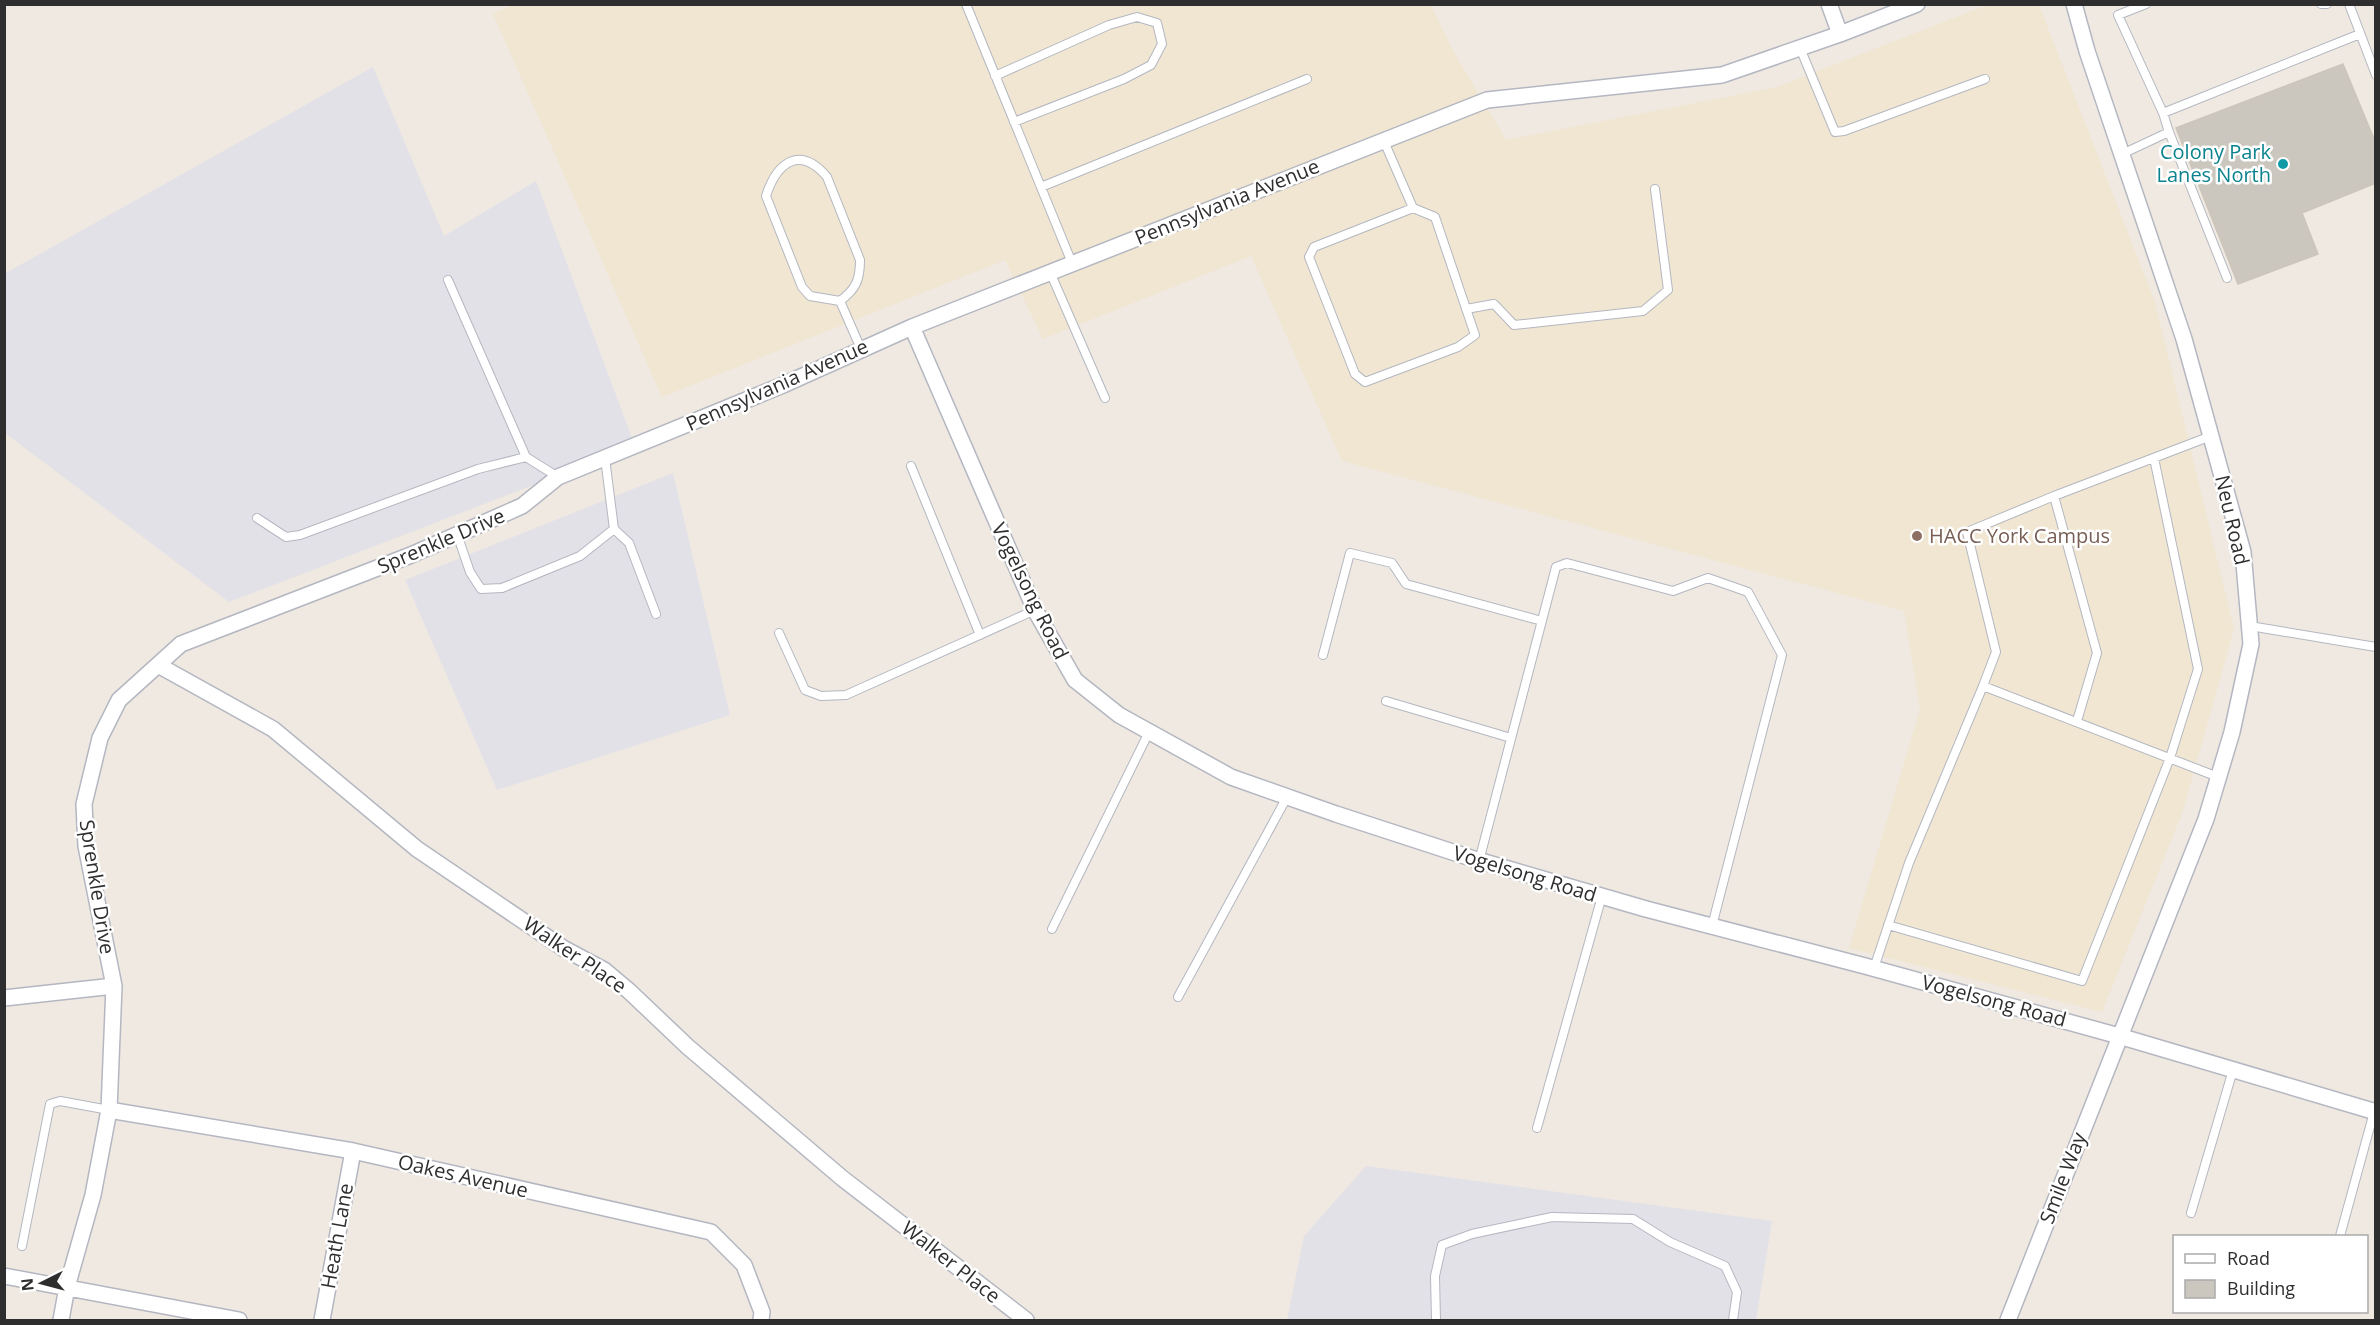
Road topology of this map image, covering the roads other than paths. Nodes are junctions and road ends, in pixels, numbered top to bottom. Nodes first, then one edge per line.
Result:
1 (966, 4) edge
2 (1829, 4) edge
3 (1917, 4) edge
4 (2074, 4) edge
5 (2146, 4) edge
6 (2321, 4) edge
7 (2327, 4) edge
8 (2349, 4) edge
9 (1840, 34) junction
10 (2360, 34) junction
11 (1800, 48) junction
12 (2376, 75) edge
13 (995, 76) junction
14 (1307, 79) dead end
15 (1985, 79) dead end
16 (2163, 113) junction
17 (1014, 122) junction
18 (2169, 132) junction
19 (1383, 139) junction
20 (2122, 154) junction
21 (1041, 187) junction
22 (1655, 189) dead end
23 (1413, 208) junction
24 (1072, 263) junction
25 (1050, 272) junction
26 (2227, 278) dead end
27 (448, 280) dead end
28 (840, 301) junction
29 (1466, 309) junction
30 (912, 327) junction
31 (861, 349) junction
32 (1106, 398) dead end
33 (2211, 436) junction
34 (526, 457) junction
35 (605, 458) junction
36 (2154, 458) junction
37 (911, 466) dead end
38 (558, 477) junction
39 (2054, 496) junction
40 (257, 518) dead end
41 (614, 529) junction
42 (457, 534) junction
43 (1035, 610) junction
44 (656, 614) dead end
45 (1542, 621) junction
46 (2249, 626) junction
47 (779, 633) dead end
48 (980, 635) junction
49 (2376, 647) edge
50 (1323, 655) dead end
51 (158, 665) junction
52 (1983, 686) junction
53 (1386, 700) dead end
54 (2077, 722) junction
55 (1149, 732) junction
56 (1511, 738) junction
57 (2170, 758) junction
58 (2218, 777) junction
59 (1287, 797) junction
60 (1479, 861) junction
61 (1602, 896) junction
62 (1888, 925) junction
63 (1712, 926) junction
64 (1052, 929) dead end
65 (1874, 968) junction
66 (114, 986) junction
67 (1178, 997) dead end
68 (4, 998) edge
69 (2119, 1036) junction
70 (2233, 1070) junction
71 (109, 1110) junction
72 (2375, 1112) edge
73 (1537, 1128) dead end
74 (353, 1151) junction
75 (2191, 1213) dead end
76 (2340, 1235) edge
77 (22, 1246) dead end
78 (4, 1276) edge
79 (67, 1287) junction
80 (61, 1320) edge
81 (239, 1320) edge
82 (322, 1320) edge
83 (761, 1320) edge
84 (1026, 1320) edge
85 (1436, 1320) edge
86 (1732, 1320) edge
87 (2008, 1320) edge

1 - 13 lane
2 - 9 street
3 - 9 street, Pennsylvania Avenue
4 - 20 street, Neu Road
5 - 16 lane
6 - 7 lane
8 - 10 lane
9 - 11 street, Pennsylvania Avenue
10 - 12 lane
10 - 16 lane
11 - 15 lane
11 - 19 street, Pennsylvania Avenue
13 - 17 lane
13 - 17 lane
14 - 21 lane
16 - 18 lane
17 - 21 lane
18 - 20 lane
18 - 26 lane
19 - 23 lane
19 - 24 street, Pennsylvania Avenue
20 - 33 street, Neu Road
21 - 24 lane
22 - 29 lane
23 - 29 lane
23 - 29 lane
24 - 25 street, Pennsylvania Avenue
25 - 30 street, Pennsylvania Avenue
25 - 32 lane
27 - 34 lane
28 - 28 lane
28 - 31 lane
30 - 31 street, Pennsylvania Avenue
30 - 43 street, Vogelsong Road
31 - 35 street, Pennsylvania Avenue
33 - 36 lane
33 - 46 street, Neu Road
34 - 38 lane
34 - 40 lane
35 - 38 street, Pennsylvania Avenue
35 - 41 lane
36 - 39 lane
36 - 57 lane
37 - 48 lane
38 - 42 street, Sprenkle Drive
39 - 52 lane
39 - 54 lane
41 - 42 lane
41 - 44 lane
42 - 51 street, Sprenkle Drive
43 - 48 lane
43 - 55 street, Vogelsong Road
45 - 50 lane
45 - 56 lane
45 - 63 lane
46 - 49 lane
46 - 58 street, Neu Road
47 - 48 lane
51 - 66 street, Sprenkle Drive
51 - 84 street, Walker Place
52 - 54 lane
52 - 62 lane
53 - 56 lane
54 - 57 lane
55 - 59 street, Vogelsong Road
55 - 64 lane
56 - 60 lane
57 - 58 lane
57 - 62 lane
58 - 69 street, Neu Road
59 - 60 street, Vogelsong Road
59 - 67 lane
60 - 61 street, Vogelsong Road
61 - 63 street, Vogelsong Road
61 - 73 lane
62 - 65 lane
63 - 65 street, Vogelsong Road
65 - 69 street, Vogelsong Road
66 - 68 street
66 - 71 street, Sprenkle Drive
69 - 70 street, Vogelsong Road
69 - 87 street, Smile Way
70 - 72 street, Vogelsong Road
70 - 75 lane
71 - 74 street, Oakes Avenue
71 - 77 lane
71 - 79 street, Sprenkle Drive
72 - 76 lane
74 - 82 street, Heath Lane
74 - 83 street, Oakes Avenue
78 - 79 street
79 - 80 street, Sprenkle Drive
79 - 81 street
85 - 86 lane

